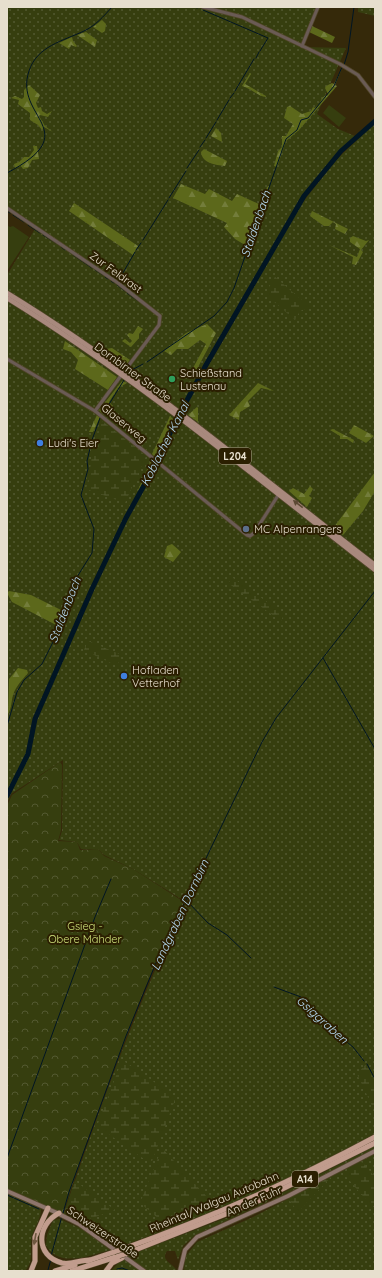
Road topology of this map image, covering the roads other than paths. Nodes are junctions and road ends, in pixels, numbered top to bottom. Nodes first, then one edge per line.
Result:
1 (203, 7) edge
2 (318, 7) edge
3 (302, 46) junction
4 (375, 97) edge
5 (7, 208) edge
6 (7, 293) edge
7 (7, 298) edge
8 (7, 359) edge
9 (126, 369) dead end
10 (120, 377) dead end
11 (173, 410) junction
12 (95, 411) junction
13 (188, 422) junction
14 (282, 491) junction
15 (278, 495) junction
16 (375, 565) edge
17 (375, 570) edge
18 (375, 1137) edge
19 (375, 1143) edge
20 (375, 1151) edge
21 (7, 1191) edge
22 (48, 1208) junction
23 (61, 1215) junction
24 (123, 1255) junction
25 (90, 1260) junction
26 (31, 1271) edge
27 (55, 1271) edge
28 (72, 1271) edge
29 (106, 1271) edge
30 (144, 1271) edge
31 (180, 1271) edge

1 - 3 street
2 - 3 street
3 - 4 street
5 - 9 street, Zur Feldrast
6 - 11 main road, Dornbirner Straße / L204
7 - 11 main road, Dornbirner Straße / L204
8 - 12 street, Glaserweg
10 - 12 street
11 - 13 main road, Dornbirner Straße / L204
12 - 15 street, Glaserweg
13 - 14 main road, Dornbirner Straße / L204
13 - 15 main road, Dornbirner Straße / L204
14 - 15 street
16 -> 14 main road, Dornbirner Straße / L204
15 - 17 main road, Dornbirner Straße / L204
18 - 24 highway, Rheintal/Walgau Autobahn / A14
19 - 24 highway, Rheintal/Walgau Autobahn / A14
20 - 31 main road, An der Fuhr
21 - 22 main road, Schweizerstraße
22 - 23 main road, Schweizerstraße
22 -> 26 highway
23 - 25 highway
23 - 30 main road, Schweizerstraße
24 - 25 highway, Rheintal/Walgau Autobahn / A14, bridge
24 - 28 highway, Rheintal/Walgau Autobahn / A14
24 - 29 highway
25 - 27 highway, Rheintal/Walgau Autobahn / A14

